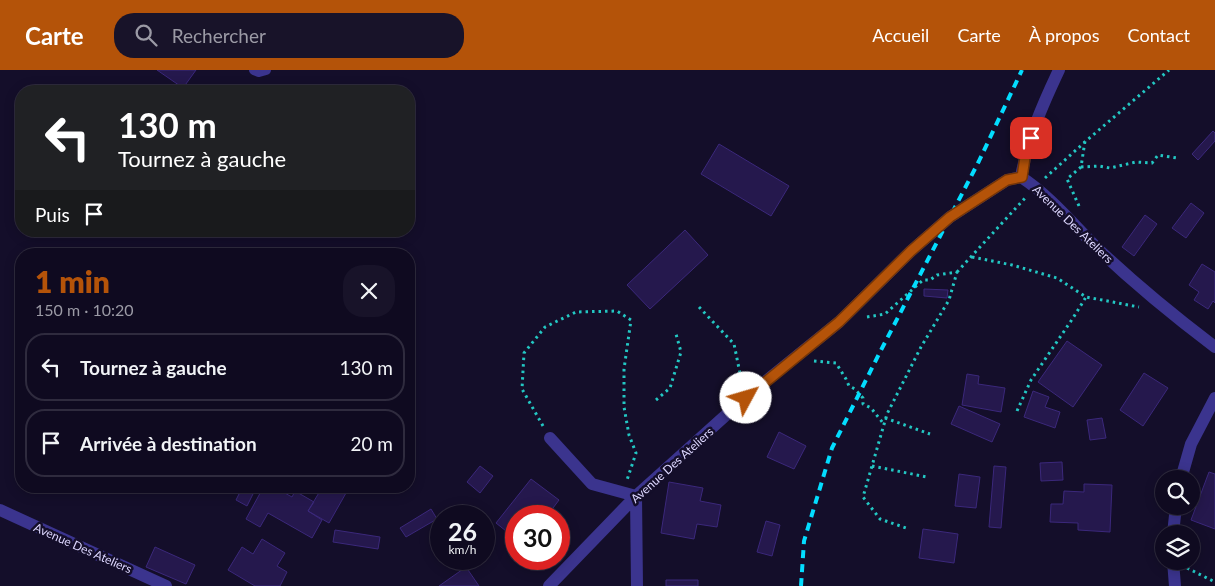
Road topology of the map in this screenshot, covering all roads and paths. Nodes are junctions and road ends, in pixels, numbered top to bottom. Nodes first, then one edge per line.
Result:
1 (254, 70) edge
2 (266, 70) edge
3 (1059, 70) edge
4 (1169, 70) edge
5 (1086, 141) junction
6 (1178, 158) dead end
7 (1081, 167) junction
8 (1022, 177) junction
9 (1036, 186) junction
10 (1082, 214) dead end
11 (971, 257) junction
12 (957, 272) junction
13 (1086, 297) junction
14 (1141, 307) dead end
15 (699, 308) dead end
16 (839, 322) junction
17 (676, 334) dead end
18 (1215, 347) edge
19 (794, 359) junction
20 (746, 398) junction
21 (1215, 398) edge
22 (656, 400) dead end
23 (1017, 411) dead end
24 (885, 418) junction
25 (884, 424) junction
26 (930, 434) dead end
27 (550, 438) joint
28 (872, 466) junction
29 (1184, 470) edge
30 (927, 477) dead end
31 (626, 482) dead end
32 (636, 496) junction
33 (0, 510) edge
34 (909, 529) dead end
35 (1174, 570) edge
36 (1191, 570) edge
37 (1215, 582) edge
38 (555, 584) edge
39 (166, 586) edge
40 (637, 586) edge
41 (1175, 586) edge

1 - 2 lane
3 - 8 street
4 - 5 path
5 - 7 path
5 - 9 path
6 - 7 path
7 - 10 path
8 - 9 street, Avenue Des Ateliers
8 - 16 street, Avenue Des Ateliers
9 - 11 path
9 - 18 street, Avenue Des Ateliers
11 - 12 path
11 - 13 path
12 - 16 path
12 - 24 path
13 - 14 path
13 - 23 path
15 - 20 path
16 - 19 street, Avenue Des Ateliers
17 - 22 path
19 - 20 street, Avenue Des Ateliers
19 - 25 path
20 - 32 street, Avenue Des Ateliers
21 - 29 street
24 - 25 path
24 - 26 path
25 - 28 path
27 - 31 path
27 - 32 street
28 - 30 path
28 - 34 path
32 - 38 street, Avenue Des Ateliers
32 - 40 street
33 - 39 street, Avenue Des Ateliers
35 - 41 street
36 - 37 path

